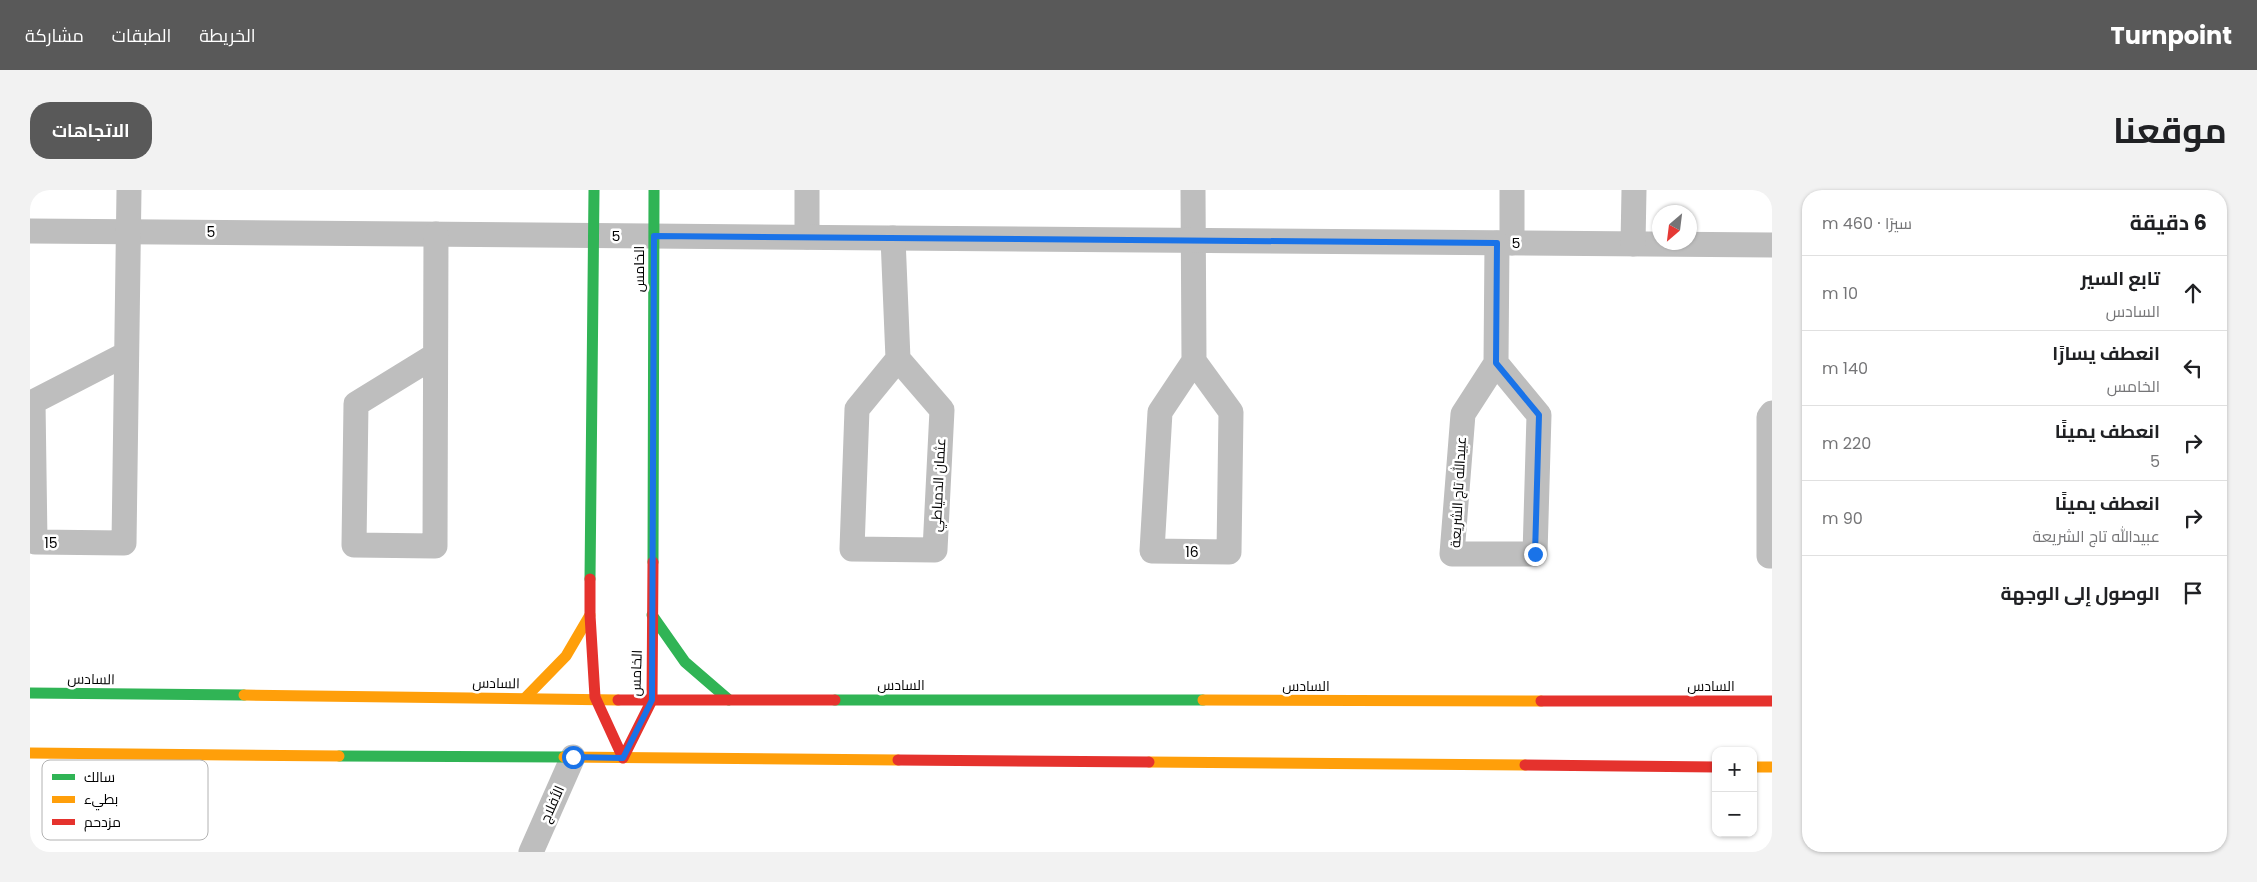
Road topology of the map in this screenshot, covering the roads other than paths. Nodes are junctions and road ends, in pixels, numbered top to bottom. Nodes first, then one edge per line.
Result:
1 (130, 190) edge
2 (594, 190) edge
3 (654, 190) edge
4 (807, 190) edge
5 (1194, 190) edge
6 (1512, 190) edge
7 (1634, 190) edge
8 (30, 231) edge
9 (129, 232) junction
10 (436, 234) junction
11 (594, 235) junction
12 (654, 236) junction
13 (808, 237) junction
14 (893, 238) junction
15 (1193, 240) junction
16 (1504, 243) junction
17 (1633, 244) junction
18 (1772, 245) edge
19 (126, 354) junction
20 (434, 356) junction
21 (898, 359) junction
22 (1194, 361) junction
23 (1496, 363) junction
24 (1772, 413) edge
25 (1772, 556) edge
26 (590, 615) junction
27 (652, 615) junction
28 (30, 693) edge
29 (595, 697) junction
30 (524, 698) junction
31 (652, 700) junction
32 (729, 700) junction
33 (1772, 701) edge
34 (30, 753) edge
35 (573, 757) junction
36 (623, 758) junction
37 (1712, 767) edge
38 (1757, 767) edge
39 (1772, 767) edge
40 (531, 852) edge

1 - 9 street, 15
2 - 11 street
3 - 12 street, الخامس
4 - 13 street
5 - 15 street
6 - 16 street
7 - 17 street
8 - 9 street, 5
9 - 10 street, 5
9 - 19 street, 15
10 - 11 street, 5
10 - 20 street
11 - 12 street, 5
11 - 26 street
12 - 13 street, 5
12 - 27 street, الخامس
13 - 14 street, 5
14 - 15 street, 5
14 - 21 street
15 - 16 street, 5
15 - 22 street
16 - 17 street, 5
16 - 23 street
17 - 18 street, 5
19 - 19 street, 15
20 - 20 street
21 - 21 street, عثمان الدمياطي
22 - 22 street, 16
23 - 23 street, عبيدالله تاج الشريعة
24 - 25 street
26 - 29 street
26 - 30 street
27 - 31 street, الخامس
27 - 32 street
28 - 30 street, السادس
29 - 30 street, السادس
29 - 31 street, السادس
29 - 36 street
31 - 32 street, السادس
31 - 36 street, الخامس
32 - 33 street, السادس
34 - 35 street
35 - 36 street
35 - 40 street, الأفلاج
36 - 37 street
38 - 39 street

